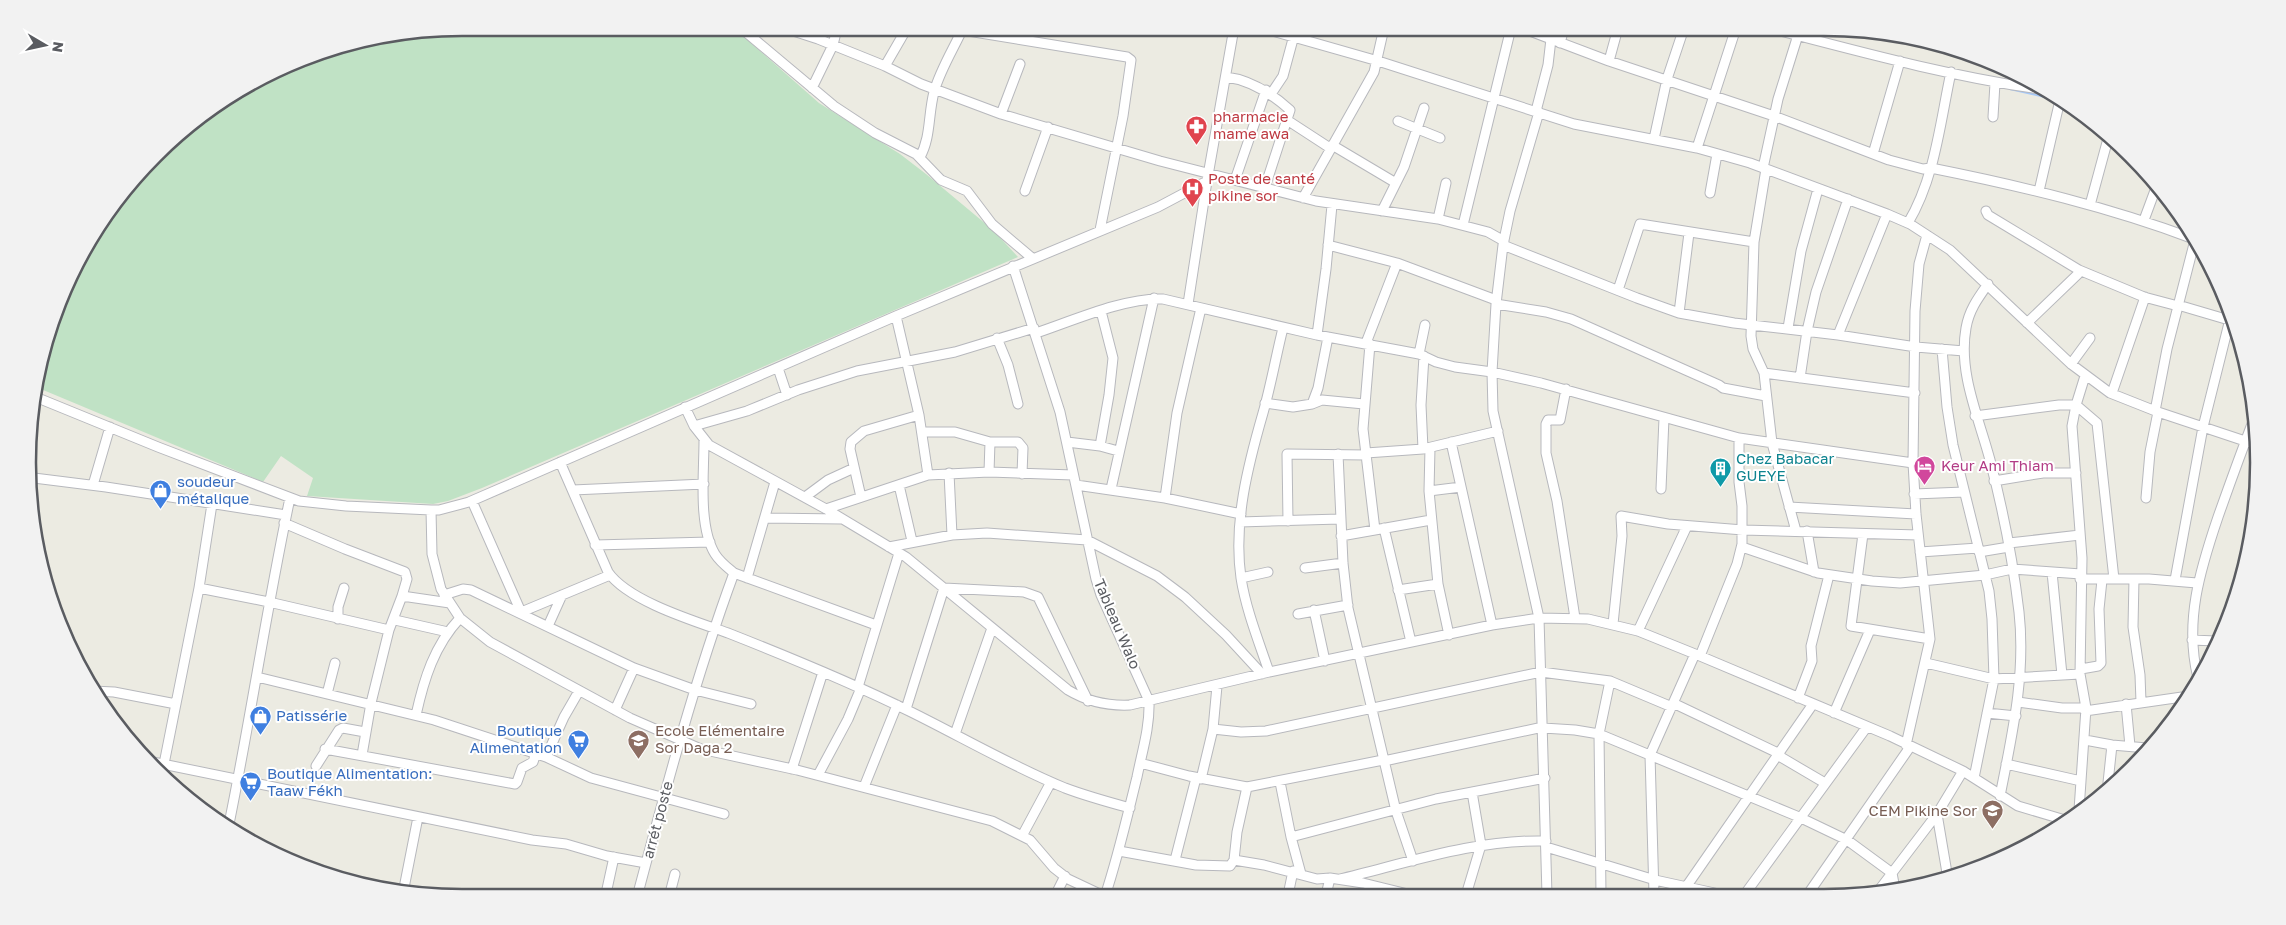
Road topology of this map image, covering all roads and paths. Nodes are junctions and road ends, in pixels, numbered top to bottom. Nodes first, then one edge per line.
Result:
1 (750, 36) edge
2 (807, 36) edge
3 (835, 36) edge
4 (902, 36) edge
5 (960, 36) edge
6 (1003, 36) edge
7 (1233, 36) edge
8 (1294, 36) edge
9 (1306, 36) edge
10 (1383, 36) edge
11 (1508, 36) edge
12 (1543, 36) edge
13 (1562, 36) edge
14 (1616, 36) edge
15 (1681, 36) edge
16 (1733, 36) edge
17 (1798, 36) edge
18 (1802, 36) edge
19 (1551, 39) junction
20 (1560, 43) junction
21 (833, 45) junction
22 (1378, 61) junction
23 (1609, 61) junction
24 (1900, 61) junction
25 (1020, 64) dead end
26 (885, 66) junction
27 (1951, 72) junction
28 (1226, 76) junction
29 (1667, 79) junction
30 (1995, 83) junction
31 (2026, 87) edge
32 (812, 88) junction
33 (935, 89) junction
34 (1268, 92) junction
35 (1714, 95) junction
36 (1494, 98) junction
37 (2058, 107) edge
38 (1424, 108) dead end
39 (1537, 111) junction
40 (1001, 114) junction
41 (1774, 116) junction
42 (1993, 117) dead end
43 (1287, 120) junction
44 (1398, 120) dead end
45 (1048, 127) junction
46 (1418, 129) junction
47 (1440, 138) dead end
48 (1654, 139) junction
49 (2107, 144) edge
50 (1117, 147) junction
51 (1331, 147) junction
52 (1697, 148) junction
53 (1717, 154) junction
54 (1873, 154) junction
55 (920, 157) junction
56 (1764, 168) junction
57 (1931, 168) junction
58 (1207, 177) junction
59 (1235, 180) junction
60 (1396, 183) junction
61 (1446, 183) dead end
62 (1265, 187) junction
63 (1818, 189) junction
64 (1025, 191) dead end
65 (2039, 191) junction
66 (1710, 193) dead end
67 (2154, 193) edge
68 (1303, 198) junction
69 (1848, 199) junction
70 (1332, 205) junction
71 (2090, 205) junction
72 (1382, 211) junction
73 (1986, 211) dead end
74 (1887, 214) junction
75 (1438, 219) junction
76 (2144, 220) junction
77 (1908, 223) junction
78 (1463, 225) junction
79 (1100, 230) junction
80 (1690, 233) junction
81 (1928, 235) junction
82 (2184, 235) edge
83 (1754, 242) junction
84 (1504, 243) junction
85 (1328, 245) junction
86 (2192, 247) edge
87 (1032, 258) junction
88 (1397, 263) junction
89 (1013, 266) junction
90 (2079, 270) junction
91 (1988, 284) junction
92 (1618, 290) junction
93 (2145, 297) junction
94 (1154, 298) junction
95 (1496, 302) junction
96 (1188, 304) junction
97 (2178, 305) junction
98 (1201, 308) junction
99 (1100, 311) junction
100 (1679, 313) junction
101 (896, 316) junction
102 (2224, 316) edge
103 (2027, 322) junction
104 (1425, 325) dead end
105 (1751, 325) junction
106 (2228, 327) edge
107 (1283, 328) junction
108 (1788, 328) junction
109 (1035, 330) junction
110 (1806, 331) junction
111 (1317, 335) junction
112 (1838, 335) junction
113 (1328, 337) junction
114 (997, 338) junction
115 (2090, 338) dead end
116 (1368, 344) junction
117 (1916, 347) junction
118 (1942, 349) junction
119 (1964, 352) junction
120 (1422, 355) junction
121 (906, 360) junction
122 (2071, 364) junction
123 (778, 368) junction
124 (1492, 372) junction
125 (1764, 373) junction
126 (2085, 376) junction
127 (1800, 378) junction
128 (1566, 389) junction
129 (1915, 393) junction
130 (2112, 393) junction
131 (787, 395) junction
132 (1766, 396) junction
133 (41, 399) edge
134 (1266, 402) junction
135 (1018, 404) dead end
136 (1312, 404) junction
137 (1364, 404) junction
138 (2076, 406) junction
139 (685, 407) junction
140 (2157, 411) junction
141 (918, 416) junction
142 (1976, 416) junction
143 (1664, 418) junction
144 (694, 426) junction
145 (110, 427) junction
146 (2203, 427) junction
147 (1498, 431) junction
148 (922, 432) junction
149 (2249, 432) edge
150 (1739, 438) junction
151 (704, 440) junction
152 (2245, 441) junction
153 (990, 442) junction
154 (1068, 442) junction
155 (1451, 442) junction
156 (2249, 442) edge
157 (1772, 443) junction
158 (1100, 446) junction
159 (1426, 449) junction
160 (1118, 451) junction
161 (1338, 454) junction
162 (1366, 454) junction
163 (560, 462) junction
164 (1913, 463) junction
165 (854, 468) junction
166 (989, 472) junction
167 (2076, 472) junction
168 (949, 473) junction
169 (1022, 474) junction
170 (928, 475) junction
171 (1073, 475) junction
172 (37, 478) edge
173 (1994, 481) junction
174 (775, 482) junction
175 (704, 484) junction
176 (93, 485) junction
177 (898, 485) junction
178 (1076, 485) junction
179 (1461, 487) junction
180 (1111, 489) junction
181 (1661, 489) dead end
182 (573, 490) junction
183 (1429, 491) junction
184 (1964, 492) junction
185 (1914, 494) junction
186 (805, 497) junction
187 (861, 497) junction
188 (290, 498) junction
189 (1165, 498) junction
190 (2146, 498) dead end
191 (472, 501) junction
192 (212, 504) junction
193 (1789, 507) junction
194 (826, 509) junction
195 (431, 510) junction
196 (1916, 514) junction
197 (765, 518) junction
198 (1241, 518) junction
199 (285, 519) junction
200 (844, 519) junction
201 (1340, 519) junction
202 (1431, 520) junction
203 (1288, 521) junction
204 (1687, 526) junction
205 (1380, 529) junction
206 (1742, 530) junction
207 (1807, 531) junction
208 (1796, 532) junction
209 (1863, 534) junction
210 (952, 535) junction
211 (1918, 535) junction
212 (2080, 535) junction
213 (1341, 536) junction
214 (1087, 540) junction
215 (912, 541) junction
216 (710, 542) junction
217 (595, 545) junction
218 (2009, 545) junction
219 (889, 547) junction
220 (1742, 547) junction
221 (1978, 550) junction
222 (1920, 552) junction
223 (899, 553) junction
224 (1343, 563) junction
225 (1305, 568) dead end
226 (2012, 569) junction
227 (1268, 572) dead end
228 (1814, 572) junction
229 (2052, 572) junction
230 (734, 573) junction
231 (610, 574) junction
232 (1829, 575) junction
233 (1985, 575) junction
234 (2080, 576) junction
235 (747, 578) junction
236 (1241, 578) junction
237 (2134, 579) junction
238 (1858, 580) junction
239 (1924, 580) junction
240 (2102, 580) junction
241 (2114, 580) junction
242 (2175, 580) junction
243 (2197, 583) junction
244 (1438, 584) junction
245 (199, 588) junction
246 (344, 588) dead end
247 (944, 588) junction
248 (1398, 590) junction
249 (444, 595) junction
250 (562, 595) junction
251 (402, 596) junction
252 (269, 602) junction
253 (450, 603) junction
254 (1348, 605) junction
255 (1314, 610) junction
256 (520, 612) junction
257 (1298, 614) dead end
258 (338, 618) junction
259 (460, 618) junction
260 (1539, 618) junction
261 (1575, 618) junction
262 (395, 620) junction
263 (1613, 624) junction
264 (876, 625) junction
265 (1492, 625) junction
266 (548, 626) junction
267 (714, 628) junction
268 (992, 628) junction
269 (389, 630) junction
270 (1870, 630) junction
271 (1638, 631) junction
272 (448, 632) junction
273 (1449, 635) junction
274 (1930, 639) junction
275 (2192, 640) junction
276 (2211, 641) edge
277 (1411, 642) junction
278 (1358, 655) junction
279 (1697, 655) junction
280 (1325, 661) junction
281 (335, 663) dead end
282 (1926, 663) junction
283 (634, 668) junction
284 (2197, 669) edge
285 (2081, 671) junction
286 (824, 672) junction
287 (1542, 672) junction
288 (1266, 673) junction
289 (2062, 675) junction
290 (257, 677) junction
291 (2020, 678) junction
292 (1994, 679) junction
293 (1610, 682) junction
294 (1217, 686) junction
295 (859, 687) junction
296 (695, 690) junction
297 (103, 691) edge
298 (579, 692) junction
299 (327, 694) junction
300 (2179, 697) edge
301 (1798, 698) junction
302 (1088, 701) junction
303 (1149, 702) junction
304 (2018, 702) junction
305 (2141, 702) junction
306 (371, 703) junction
307 (176, 704) junction
308 (751, 704) dead end
309 (1813, 704) junction
310 (2126, 704) junction
311 (1673, 705) junction
312 (902, 707) junction
313 (1371, 708) junction
314 (615, 710) junction
315 (2085, 710) junction
316 (1987, 713) junction
317 (1834, 714) junction
318 (416, 715) junction
319 (2016, 716) junction
320 (1543, 727) junction
321 (1866, 728) junction
322 (1213, 729) junction
323 (365, 732) junction
324 (955, 734) junction
325 (1599, 734) junction
326 (2085, 740) junction
327 (680, 741) junction
328 (2112, 745) junction
329 (1908, 746) junction
330 (2130, 746) junction
331 (2141, 747) edge
332 (325, 749) junction
333 (536, 754) junction
334 (362, 755) junction
335 (1650, 755) junction
336 (1779, 755) junction
337 (546, 757) junction
338 (1383, 761) junction
339 (160, 763) edge
340 (1140, 763) junction
341 (164, 764) junction
342 (2006, 764) junction
343 (316, 766) dead end
344 (792, 769) junction
345 (1963, 771) junction
346 (818, 775) junction
347 (1199, 778) junction
348 (1545, 778) junction
349 (1974, 778) junction
350 (2108, 780) edge
351 (238, 781) junction
352 (2081, 781) junction
353 (1050, 782) junction
354 (1280, 782) junction
355 (1825, 783) junction
356 (864, 787) junction
357 (1247, 787) junction
358 (1472, 792) junction
359 (1749, 796) junction
360 (2000, 796) junction
361 (664, 799) junction
362 (2079, 803) edge
363 (1130, 808) junction
364 (1396, 811) junction
365 (724, 814) dead end
366 (1937, 814) junction
367 (418, 817) junction
368 (1800, 817) junction
369 (2059, 818) edge
370 (230, 820) edge
371 (1022, 836) junction
372 (1291, 837) junction
373 (1847, 840) junction
374 (1546, 844) junction
375 (1481, 845) junction
376 (1119, 851) junction
377 (614, 857) junction
378 (1176, 860) junction
379 (1234, 860) junction
380 (1413, 861) junction
381 (646, 863) junction
382 (1600, 864) junction
383 (1946, 870) edge
384 (1297, 872) junction
385 (1892, 873) junction
386 (675, 874) dead end
387 (1065, 876) junction
388 (1330, 878) junction
389 (1340, 879) junction
390 (1655, 880) junction
391 (1894, 883) edge
392 (1883, 884) edge
393 (405, 885) edge
394 (1686, 887) junction
395 (607, 889) dead end
396 (640, 889) edge
397 (671, 889) edge
398 (1058, 889) edge
399 (1091, 889) edge
400 (1107, 889) edge
401 (1290, 889) edge
402 (1327, 889) edge
403 (1385, 889) edge
404 (1468, 889) edge
405 (1547, 889) edge
406 (1601, 889) edge
407 (1654, 889) edge
408 (1695, 889) edge
409 (1749, 889) edge
410 (1812, 889) edge

1 - 32 street
2 - 21 street
3 - 21 street
4 - 26 street
5 - 33 street
6 - 50 street
7 - 28 street
8 - 34 street
9 - 22 street
10 - 22 street
11 - 36 street
12 - 19 street
13 - 20 street
14 - 23 street
15 - 29 street
16 - 35 street
17 - 41 street
18 - 24 street
19 - 20 street
19 - 39 street
20 - 23 street
21 - 26 street
21 - 32 street
22 - 36 street
22 - 51 street
23 - 29 street
24 - 27 street
24 - 54 street
25 - 40 street
26 - 33 street
27 - 30 street
27 - 57 street
28 - 34 street
28 - 58 street
29 - 35 street
29 - 48 street
30 - 31 street
30 - 42 street
32 - 55 street
33 - 40 street
33 - 55 street
34 - 43 street
34 - 59 street
35 - 41 street
35 - 52 street
36 - 39 street
36 - 78 street
37 - 65 street
38 - 46 street
39 - 48 street
39 - 84 street
40 - 45 street
41 - 54 street
41 - 56 street
43 - 51 street
43 - 62 street
44 - 46 street
45 - 50 street
45 - 64 street
46 - 47 street
46 - 60 street
48 - 52 street
49 - 71 street
50 - 58 street
50 - 79 street
51 - 60 street
51 - 68 street
52 - 53 street
53 - 56 street
53 - 66 street
54 - 57 street
55 - 87 street
56 - 63 street
56 - 83 street
57 - 65 street
57 - 77 street
58 - 59 street
58 - 79 street
58 - 96 street
59 - 62 street
60 - 72 street
61 - 75 street
62 - 68 street
63 - 69 street
63 - 108 street
65 - 71 street
67 - 76 street
68 - 70 street
69 - 74 street
69 - 110 street
70 - 72 street
70 - 85 street
71 - 76 street
72 - 75 street
73 - 90 street
74 - 77 street
74 - 112 street
75 - 78 street
76 - 82 street
77 - 81 street
78 - 84 street
79 - 87 street
80 - 83 street
80 - 92 street
80 - 100 street
81 - 91 street
81 - 117 street
83 - 105 street
84 - 92 street
84 - 95 street
85 - 88 street
85 - 111 street
86 - 97 street
87 - 89 street
88 - 95 street
88 - 116 street
89 - 101 street
89 - 109 street, Tableau Walo
90 - 93 street
90 - 103 street
91 - 103 street
91 - 119 street
92 - 100 street
93 - 97 street
93 - 130 street
94 - 96 street
94 - 99 street
94 - 160 street
95 - 124 street
95 - 132 street
96 - 98 street
97 - 102 street
97 - 140 street
98 - 107 street
98 - 189 street
99 - 109 street
99 - 158 street
100 - 105 street
101 - 121 street
101 - 123 street
103 - 122 street
104 - 120 street
105 - 108 street
105 - 125 street
106 - 146 street
107 - 111 street
107 - 134 street
108 - 110 street
109 - 114 street
109 - 154 street, Tableau Walo
110 - 112 street
110 - 127 street
111 - 113 street
112 - 117 street
113 - 116 street
113 - 136 street
114 - 121 street
114 - 135 street
115 - 122 street
116 - 120 street
116 - 137 street
117 - 118 street
117 - 129 street
118 - 119 street
118 - 184 street
119 - 142 street
120 - 124 street
120 - 159 street
121 - 131 street
121 - 141 street
122 - 126 street
123 - 131 street
123 - 139 street
124 - 128 street
124 - 147 street
125 - 127 street
125 - 132 street
126 - 130 street
126 - 138 street
127 - 129 street
128 - 143 street
128 - 261 street
129 - 164 street
130 - 140 street
131 - 144 street
132 - 157 street
133 - 145 street
134 - 136 street
134 - 198 street
136 - 137 street
137 - 162 street
138 - 142 street
138 - 167 street
138 - 241 street
139 - 144 street
139 - 163 street
140 - 146 street
140 - 190 street
141 - 148 street
141 - 165 street
142 - 173 street
143 - 150 street
143 - 181 street
144 - 151 street
145 - 176 street
145 - 188 street
146 - 152 street
146 - 242 street
147 - 155 street
147 - 260 street
148 - 153 street
148 - 170 street
149 - 152 street
150 - 157 street
150 - 206 street
151 - 174 street
151 - 175 street
152 - 156 street
152 - 243 street
153 - 166 street
153 - 169 street
154 - 158 street
154 - 171 street, Tableau Walo
155 - 159 street
155 - 179 street
157 - 164 street
157 - 193 street
158 - 160 street
159 - 162 street
159 - 183 street
160 - 180 street
161 - 162 street
161 - 201 street
161 - 203 street
162 - 205 street
163 - 182 street
163 - 191 street
164 - 185 street
165 - 186 street
165 - 187 street
166 - 168 street
166 - 169 street
167 - 173 street
167 - 212 street
168 - 170 street
168 - 210 street
169 - 171 street
170 - 177 street
171 - 178 street, Tableau Walo
172 - 176 street
173 - 218 street
174 - 186 street
174 - 197 street
175 - 182 street
175 - 216 street
176 - 192 street
177 - 187 street
177 - 215 street
178 - 180 street
178 - 214 street, Tableau Walo
179 - 183 street
179 - 265 street
180 - 189 street
182 - 217 street
183 - 202 street
184 - 185 street
184 - 221 street
185 - 196 street
186 - 194 street
187 - 194 street
188 - 195 street
188 - 199 street
189 - 198 street
191 - 195 street
191 - 256 street
192 - 199 street
192 - 245 street
193 - 196 street
193 - 208 street
194 - 200 street
195 - 249 street
196 - 211 street
197 - 200 street
197 - 235 street
198 - 203 street
198 - 236 street
199 - 251 street
199 - 252 street
200 - 219 street
201 - 203 street
201 - 213 street
202 - 205 street
202 - 244 street
204 - 206 street
204 - 263 street
204 - 271 street
205 - 213 street
205 - 248 street
206 - 208 street
206 - 220 street
207 - 208 street
207 - 209 street
207 - 228 street
209 - 211 street
209 - 238 street
210 - 214 street
210 - 215 street
211 - 222 street
212 - 218 street
212 - 234 street
213 - 224 street
214 - 288 street
214 - 303 street, Tableau Walo
215 - 219 street
216 - 217 street
216 - 230 street
217 - 231 street
218 - 221 street
218 - 226 street
219 - 223 street
220 - 228 street
220 - 279 street
221 - 222 street
221 - 233 street
222 - 239 street
223 - 247 street
223 - 264 street
224 - 225 street
224 - 254 street
226 - 229 street
226 - 233 street
226 - 291 street
227 - 236 street
228 - 232 street
229 - 234 street
229 - 289 street
230 - 235 street
230 - 267 street, arrét poste
231 - 250 street
231 - 267 street
232 - 238 street
232 - 301 street
233 - 239 street
233 - 292 street
234 - 240 street
234 - 285 street
235 - 264 street
236 - 288 street
237 - 241 street
237 - 242 street
237 - 305 street
238 - 239 street
238 - 270 street
239 - 274 street
240 - 241 street
240 - 285 street
242 - 243 street
243 - 275 street
244 - 248 street
244 - 273 street
245 - 252 street
245 - 307 street
246 - 258 street
247 - 268 street
247 - 302 street
247 - 312 street
248 - 277 street
249 - 253 street
249 - 256 street
250 - 256 street
250 - 266 street
251 - 253 street
251 - 262 street
252 - 258 street
252 - 290 street
253 - 259 street
254 - 255 street
254 - 278 street
255 - 257 street
255 - 280 street
256 - 266 street
258 - 269 street
259 - 272 street
259 - 298 street
260 - 261 street
260 - 265 street
260 - 287 street
261 - 263 street
262 - 269 street
262 - 272 street
263 - 271 street
264 - 295 street
265 - 273 street
266 - 283 street
267 - 286 street
267 - 296 street, arrét poste
268 - 302 street
268 - 324 street
269 - 306 street
270 - 274 street
270 - 317 street
271 - 279 street
272 - 318 street
273 - 277 street
274 - 282 street
275 - 276 street
275 - 284 street
277 - 278 street
278 - 280 street
278 - 313 street
279 - 301 street
279 - 311 street
280 - 288 street
281 - 299 street
282 - 292 street
282 - 329 street
283 - 296 street
283 - 314 street
285 - 289 street
285 - 315 street
286 - 295 street
286 - 344 street
287 - 293 street
287 - 313 street
287 - 320 street
288 - 294 street
289 - 291 street
290 - 299 street
290 - 351 street
291 - 292 street
291 - 304 street
292 - 316 street
293 - 311 street
293 - 325 street
294 - 303 street
294 - 322 street
295 - 312 street
295 - 346 street
296 - 308 street
296 - 327 street, arrét poste
297 - 307 street
298 - 314 street
298 - 337 street
299 - 306 street
300 - 305 street
301 - 309 street
302 - 303 street
303 - 340 street, Tableau Walo
304 - 315 street
304 - 319 street
305 - 310 street
306 - 318 street
306 - 323 street
307 - 341 street
309 - 317 street
309 - 336 street
310 - 315 street
310 - 330 street
311 - 335 street
311 - 336 street
312 - 324 street
312 - 356 street
313 - 322 street
313 - 338 street
314 - 327 street
315 - 326 street
316 - 319 street
316 - 349 street
317 - 321 street
318 - 333 street
319 - 342 street
320 - 325 street
320 - 338 street
320 - 348 street
321 - 329 street
321 - 355 street
322 - 347 street
323 - 332 street
323 - 334 street
324 - 353 street
325 - 335 street
325 - 382 street
326 - 328 street
326 - 352 street
327 - 344 street
327 - 361 street, arrét poste
328 - 330 street
328 - 350 street
329 - 345 street
329 - 373 street
330 - 331 street
332 - 334 street
332 - 343 street
333 - 334 street
333 - 337 street
335 - 359 street
335 - 390 street
336 - 355 street
336 - 359 street
337 - 361 street
338 - 354 street
338 - 364 street
339 - 341 street
340 - 347 street
340 - 363 street, Tableau Walo
341 - 351 street
342 - 352 street
342 - 360 street
344 - 346 street
345 - 349 street
345 - 366 street
346 - 356 street
347 - 357 street
347 - 378 street
348 - 358 street
348 - 374 street
349 - 360 street
351 - 367 street
351 - 370 street
352 - 362 street
353 - 363 street
353 - 371 street
354 - 357 street
354 - 372 street
355 - 368 street
356 - 371 street
357 - 379 street
358 - 364 street
358 - 375 street
359 - 368 street
359 - 394 street
360 - 369 street
361 - 365 street
361 - 381 street, arrét poste
363 - 376 street, Tableau Walo
364 - 372 street
364 - 380 street
366 - 383 street
366 - 385 street
367 - 377 street
367 - 393 street
368 - 373 street
368 - 409 street
371 - 387 street
372 - 384 street
373 - 385 street
373 - 410 street
374 - 375 street
374 - 382 street
374 - 405 street
375 - 380 street
375 - 404 street
376 - 378 street
376 - 400 street, Tableau Walo
377 - 381 street
377 - 395 street
378 - 379 street
379 - 384 street
380 - 389 street
381 - 396 street, arrét poste
382 - 390 street
382 - 406 street
384 - 388 street
384 - 401 street
385 - 391 street
385 - 392 street
386 - 397 street
387 - 398 street
387 - 399 street
388 - 389 street
388 - 402 street
389 - 403 street
390 - 394 street
390 - 407 street
394 - 408 street

